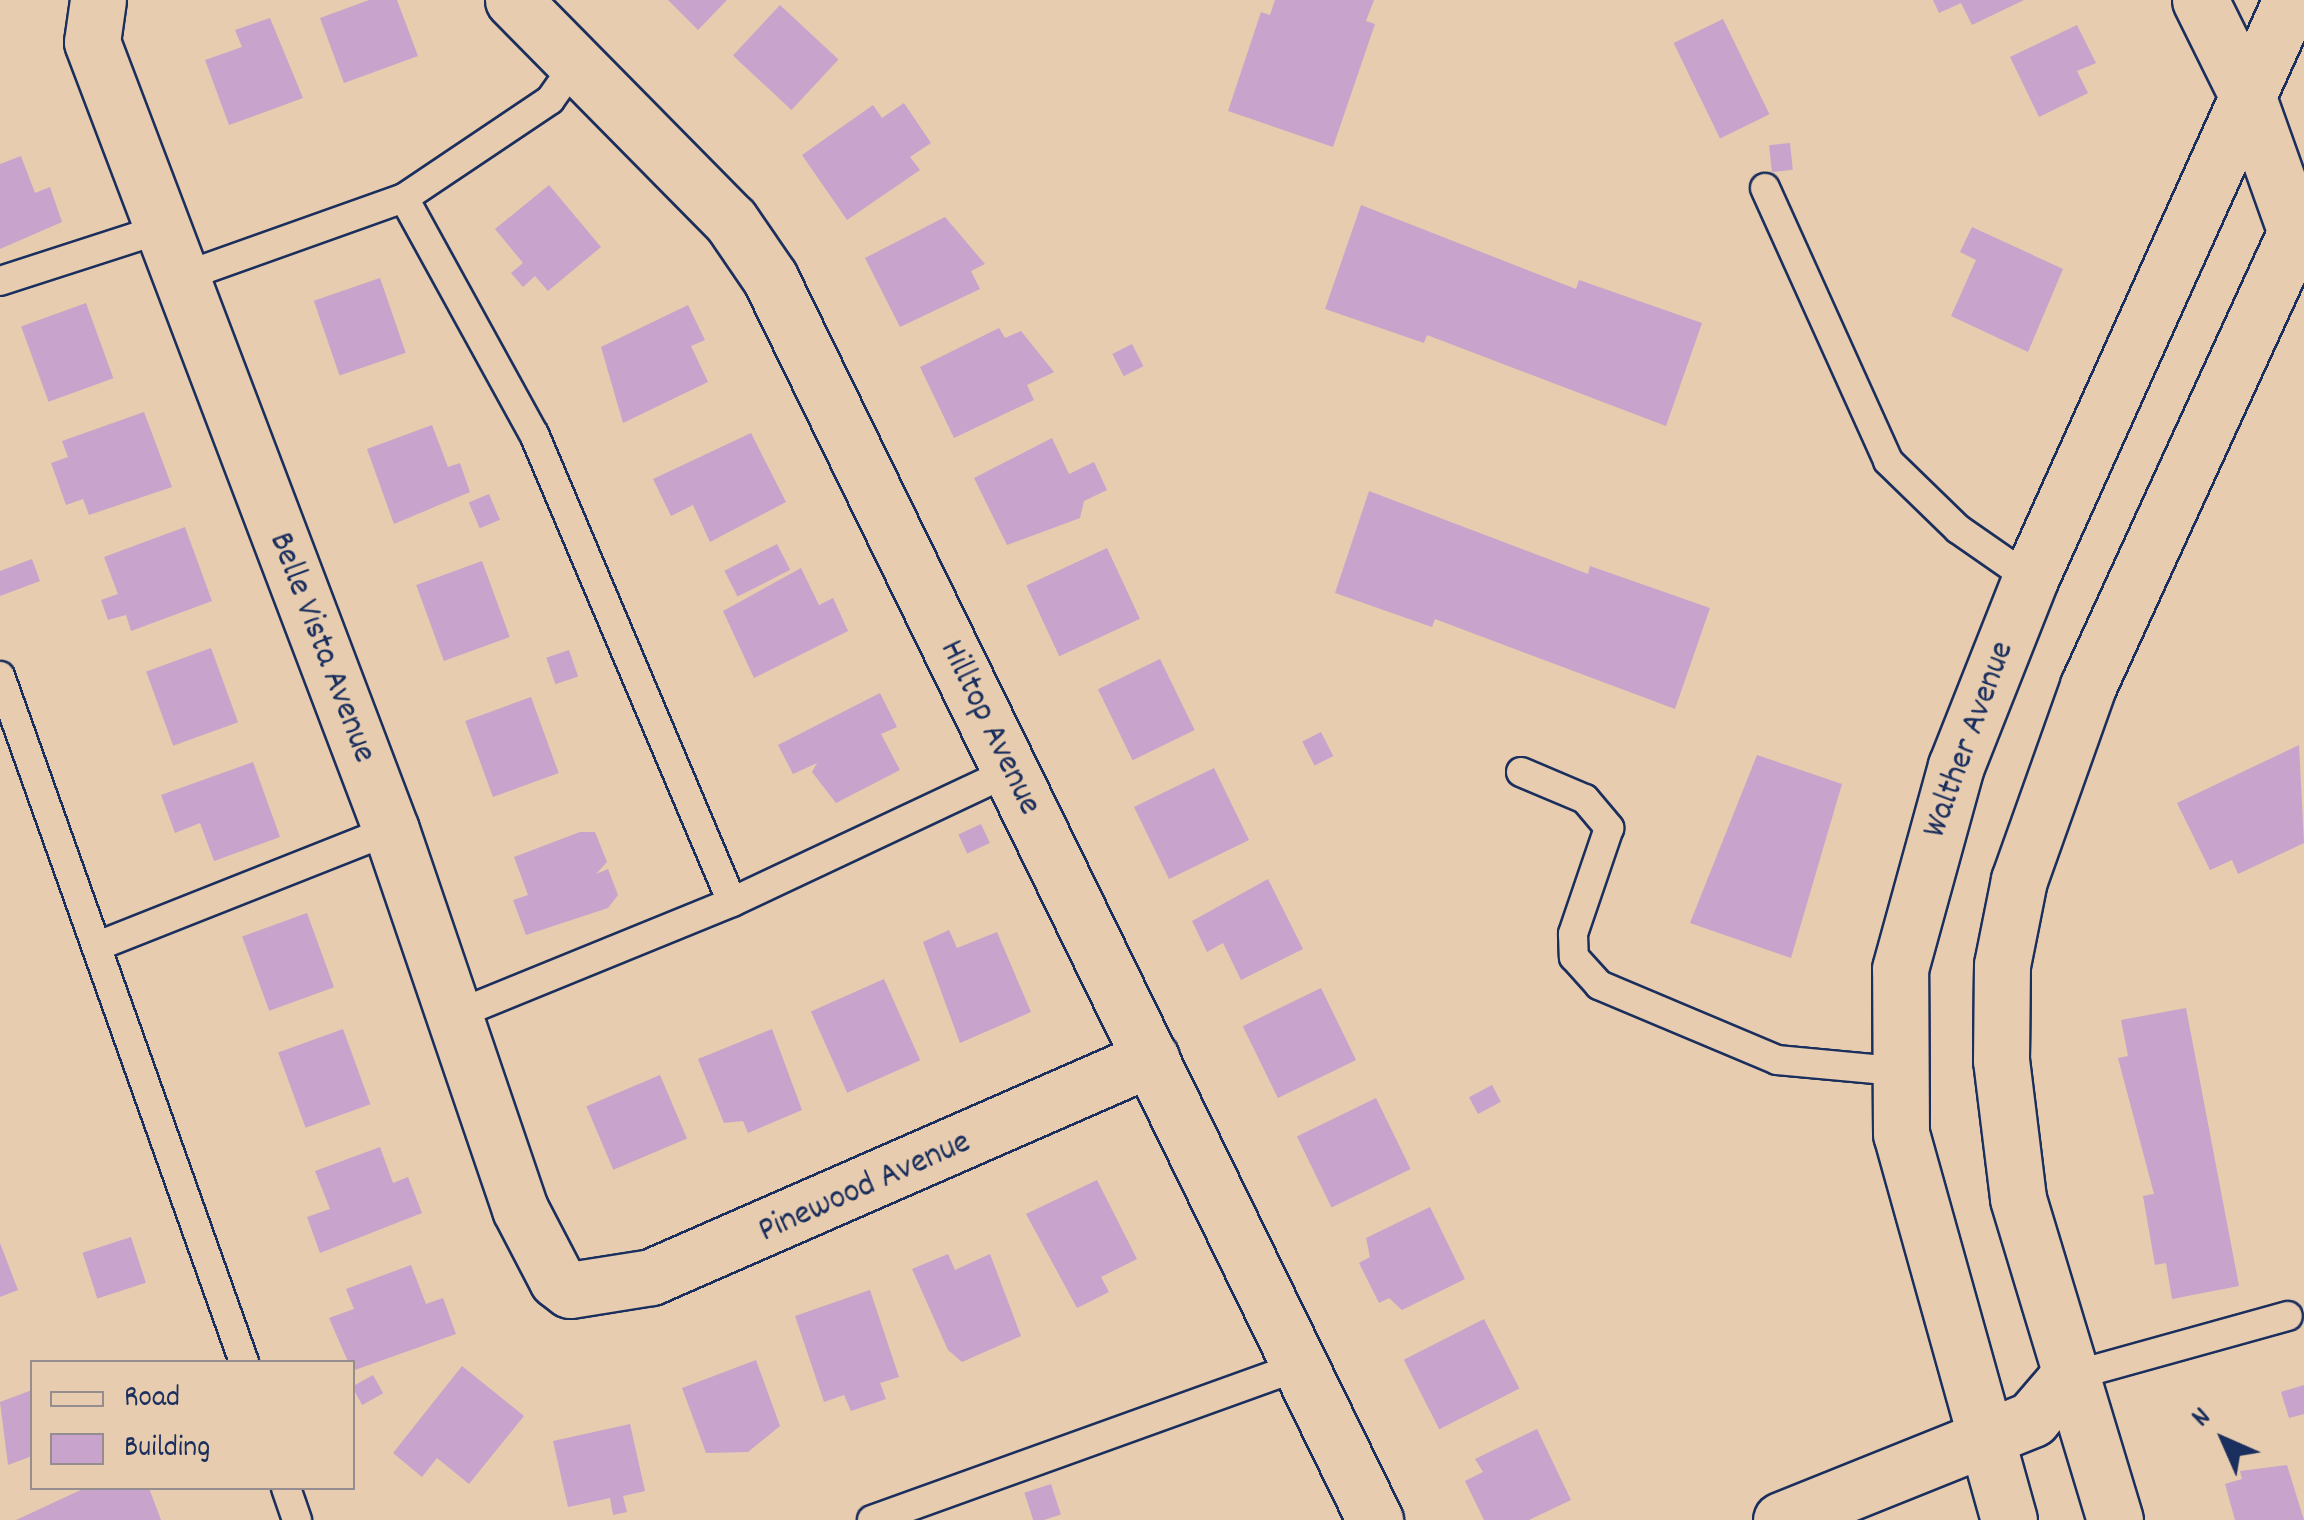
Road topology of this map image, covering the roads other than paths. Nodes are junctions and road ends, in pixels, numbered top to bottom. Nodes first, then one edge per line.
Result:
1 (98, 0) edge
2 (513, 0) edge
3 (2200, 0) edge
4 (2291, 0) edge
5 (574, 66) junction
6 (2247, 95) junction
7 (1765, 188) dead end
8 (404, 198) junction
9 (2300, 235) edge
10 (176, 252) junction
11 (0, 281) edge
12 (2030, 579) junction
13 (0, 676) edge
14 (1010, 771) junction
15 (1520, 772) dead end
16 (391, 830) junction
17 (732, 902) junction
18 (100, 945) junction
19 (458, 1014) junction
20 (1151, 1058) junction
21 (1896, 1071) junction
22 (570, 1290) joint
23 (2288, 1316) dead end
24 (243, 1360) edge
25 (1300, 1366) junction
26 (2068, 1377) junction
27 (1987, 1437) junction
28 (287, 1490) edge
29 (297, 1520) edge
30 (872, 1520) edge
31 (1374, 1520) edge
32 (1781, 1520) edge
33 (2008, 1520) edge
34 (2114, 1520) edge

1 - 10 street, Belle Vista Avenue
2 - 5 street, Hilltop Avenue
3 - 6 street
4 - 6 street, Walther Avenue
5 - 8 lane
5 - 14 street, Hilltop Avenue
6 - 9 street
6 - 12 street, Walther Avenue
7 - 12 lane
8 - 10 lane
8 - 17 lane
9 - 26 street
10 - 11 lane
10 - 16 street, Belle Vista Avenue
12 - 21 street, Walther Avenue
13 - 18 lane
14 - 17 lane
14 - 20 street, Hilltop Avenue
15 - 21 lane
16 - 18 lane
16 - 19 street, Belle Vista Avenue
17 - 19 lane
18 - 24 lane
19 - 22 street, Belle Vista Avenue
20 - 22 street, Pinewood Avenue
20 - 25 street, Hilltop Avenue
21 - 27 street, Walther Avenue
23 - 26 lane
25 - 30 lane
25 - 31 street, Hilltop Avenue
26 - 27 street
26 - 34 street
27 - 32 street
27 - 33 street, Walther Avenue
28 - 29 lane

